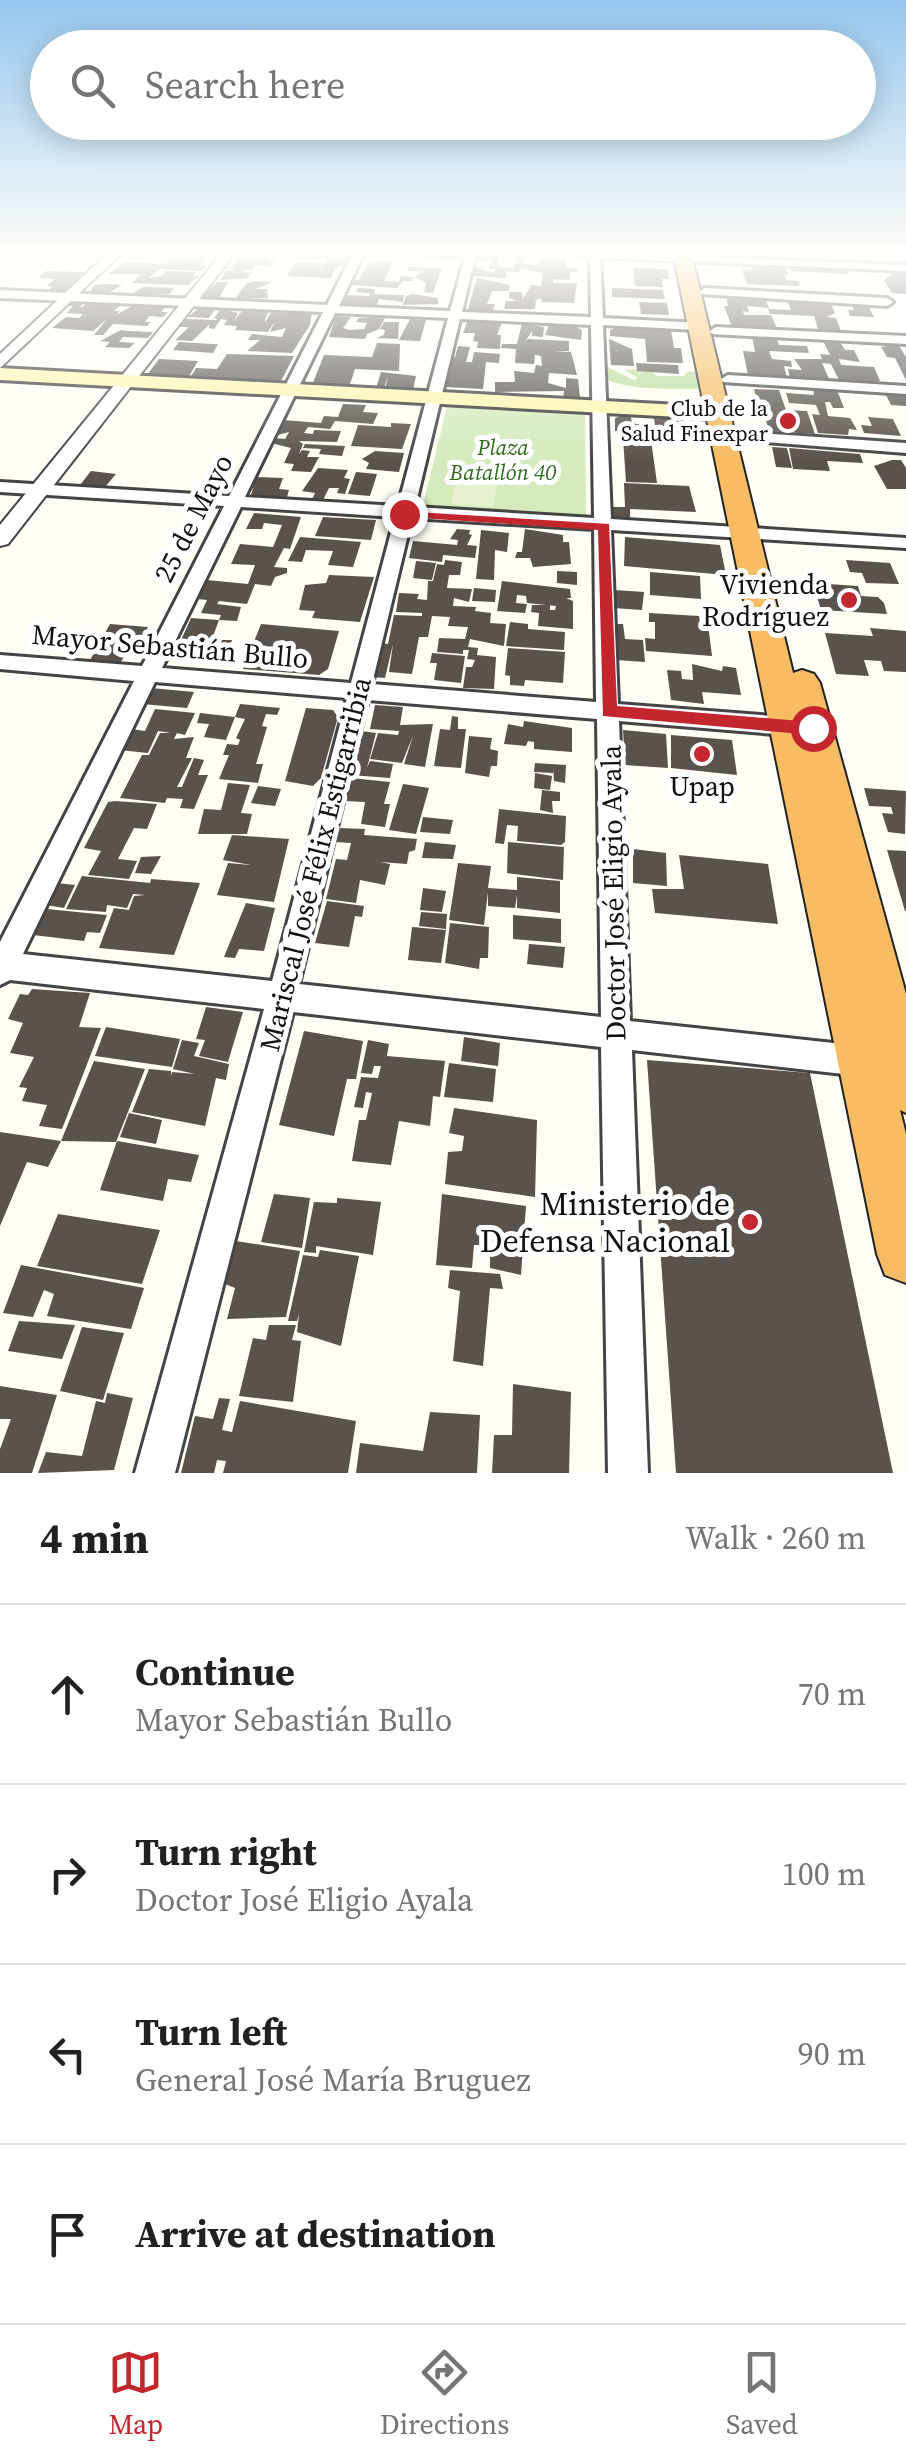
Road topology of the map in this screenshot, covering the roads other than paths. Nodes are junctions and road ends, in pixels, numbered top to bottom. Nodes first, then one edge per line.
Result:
1 (596, 321) edge
2 (44, 322) edge
3 (174, 322) edge
4 (324, 322) edge
5 (453, 322) edge
6 (608, 322) edge
7 (705, 322) edge
8 (707, 322) edge
9 (707, 328) junction
10 (906, 337) edge
11 (0, 363) edge
12 (0, 374) edge
13 (728, 379) junction
14 (126, 381) junction
15 (290, 390) junction
16 (906, 390) edge
17 (433, 398) junction
18 (602, 407) junction
19 (716, 413) junction
20 (743, 437) junction
21 (906, 448) edge
22 (0, 487) edge
23 (40, 490) junction
24 (234, 502) junction
25 (404, 514) junction
26 (604, 526) junction
27 (755, 536) junction
28 (0, 539) edge
29 (906, 543) edge
30 (0, 662) edge
31 (148, 674) junction
32 (359, 691) junction
33 (609, 712) junction
34 (799, 727) junction
35 (1, 967) edge
36 (282, 996) junction
37 (617, 1034) junction
38 (894, 1073) edge
39 (906, 1254) edge
40 (155, 1473) edge
41 (628, 1473) edge

1 - 18 street, Doctor José Eligio Ayala
2 - 11 street
3 - 14 street
4 - 15 street, 25 de Mayo
5 - 17 street, Mariscal José Félix Estigarribia
6 - 9 street
7 - 9 highway
8 - 9 highway
9 - 10 street
9 - 13 highway
9 - 19 highway
12 - 14 main road
13 - 16 street
13 - 20 highway
14 - 15 main road
14 - 23 street
15 - 17 main road
15 - 24 street, 25 de Mayo
17 - 18 main road
17 - 25 street, Mariscal José Félix Estigarribia
18 - 19 main road
18 - 26 street, Doctor José Eligio Ayala
19 - 27 highway
20 - 21 street
20 - 27 highway
22 - 23 street
23 - 24 street
23 - 28 street
24 - 25 street
24 - 31 street, 25 de Mayo
25 - 26 street
25 - 32 street, Mariscal José Félix Estigarribia
26 - 27 street
26 - 33 street, Doctor José Eligio Ayala
27 - 29 street
27 - 34 highway
27 - 34 highway
30 - 31 street, Mayor Sebastián Bullo
31 - 32 street, Mayor Sebastián Bullo
31 - 35 street, 25 de Mayo
32 - 33 street, Mayor Sebastián Bullo
32 - 36 street, Mariscal José Félix Estigarribia
33 - 34 street, Mayor Sebastián Bullo
33 - 37 street, Doctor José Eligio Ayala
34 - 38 highway
35 - 36 street
36 - 37 street
36 - 40 street, Mariscal José Félix Estigarribia
37 - 38 street
37 - 41 street, Doctor José Eligio Ayala
38 - 39 highway

